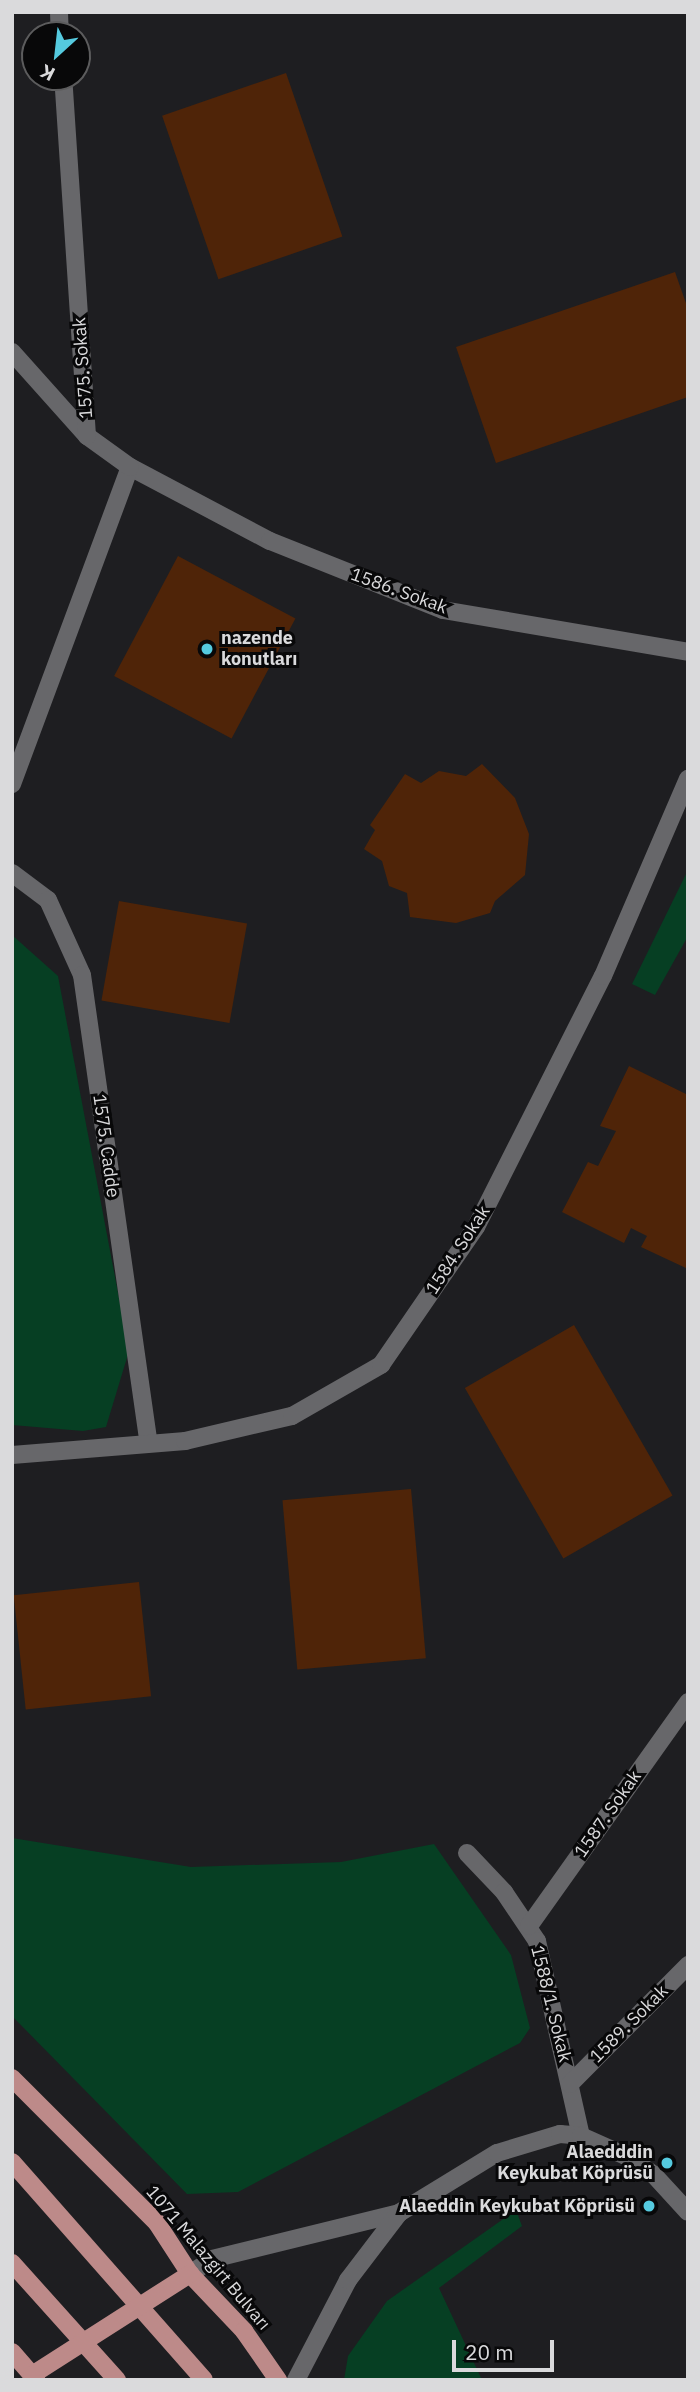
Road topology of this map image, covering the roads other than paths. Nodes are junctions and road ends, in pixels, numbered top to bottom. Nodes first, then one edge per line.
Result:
1 (64, 91) edge
2 (12, 352) edge
3 (87, 436) junction
4 (130, 467) junction
5 (688, 652) edge
6 (688, 779) edge
7 (12, 784) edge
8 (12, 873) edge
9 (149, 1443) junction
10 (12, 1455) edge
11 (688, 1702) edge
12 (467, 1853) dead end
13 (529, 1926) junction
14 (688, 1965) edge
15 (12, 2078) edge
16 (570, 2084) junction
17 (581, 2136) junction
18 (12, 2162) edge
19 (688, 2212) edge
20 (398, 2213) junction
21 (12, 2263) edge
22 (190, 2274) junction
23 (12, 2352) edge
24 (33, 2378) edge
25 (117, 2380) edge
26 (204, 2380) edge
27 (278, 2380) edge
28 (296, 2380) edge

1 - 3 street, 1575. Sokak
2 - 3 street
3 - 4 street, 1575. Sokak
4 - 5 street, 1586. Sokak
4 - 7 street
6 - 9 street, 1584. Sokak
8 - 9 street, 1575. Cadde
9 - 10 street, 1584. Sokak
11 - 13 street, 1587. Sokak
12 - 13 street, 1588/1. Sokak
13 - 16 street, 1588/1. Sokak
14 - 16 street, 1589. Sokak
15 - 22 main road, 1071 Malazgirt Bulvarı
16 - 17 street, 1588/1. Sokak
17 - 19 street
17 - 20 street
18 - 26 main road
20 - 22 street
20 - 28 street
21 - 25 main road
22 - 24 main road
22 - 27 main road, 1071 Malazgirt Bulvarı
23 - 24 main road

